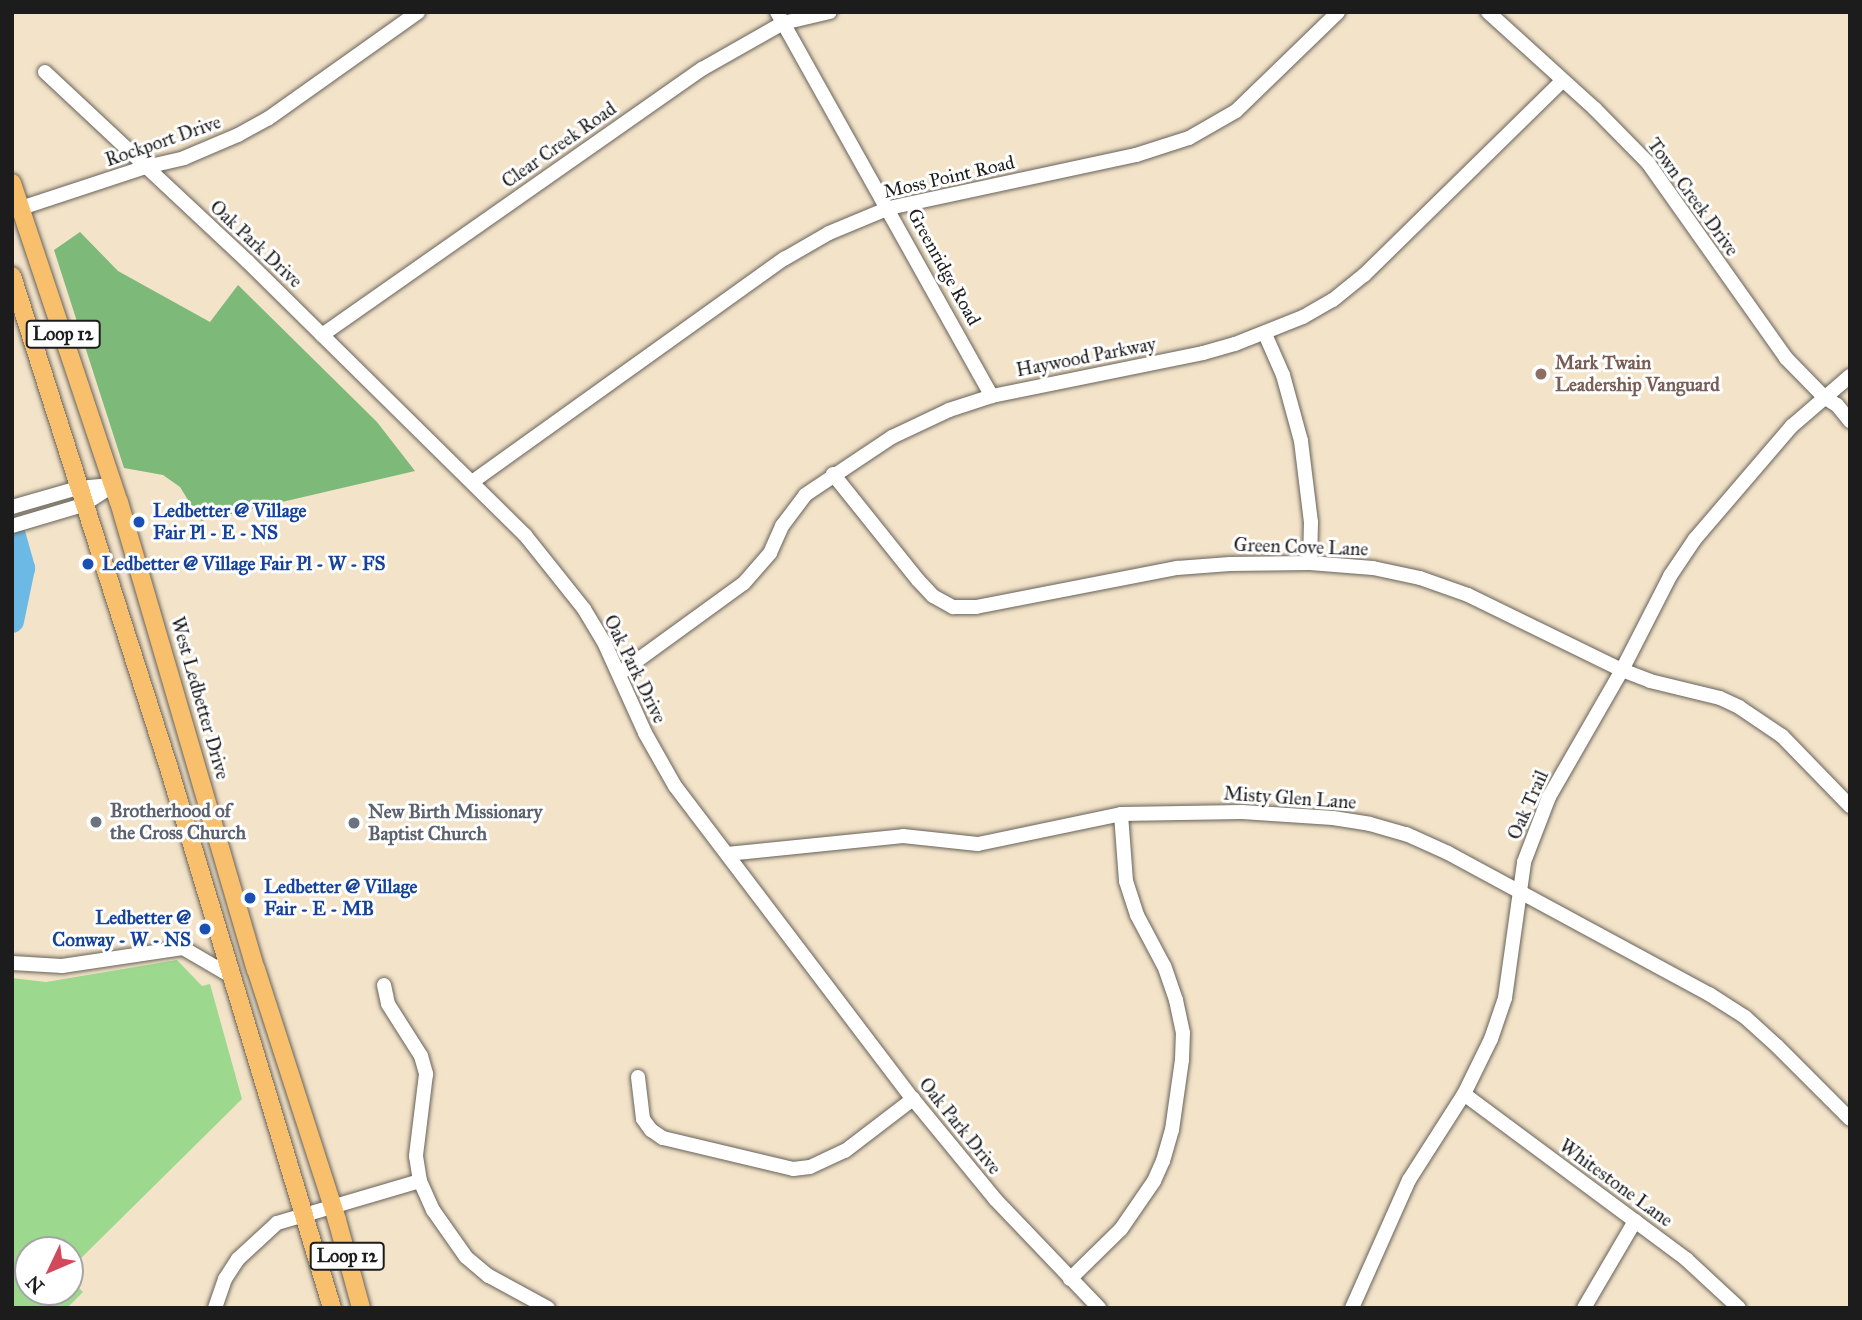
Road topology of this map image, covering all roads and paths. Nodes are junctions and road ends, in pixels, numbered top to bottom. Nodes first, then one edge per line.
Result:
1 (418, 12) edge
2 (830, 12) edge
3 (1338, 12) edge
4 (1488, 12) edge
5 (780, 18) edge
6 (45, 72) dead end
7 (1562, 81) junction
8 (145, 167) junction
9 (12, 183) edge
10 (889, 208) junction
11 (17, 210) edge
12 (12, 276) edge
13 (323, 334) junction
14 (1265, 334) junction
15 (1850, 376) edge
16 (992, 396) junction
17 (1824, 397) junction
18 (1850, 421) edge
19 (833, 474) junction
20 (472, 482) junction
21 (114, 485) junction
22 (81, 496) junction
23 (12, 507) edge
24 (12, 526) edge
25 (1310, 563) junction
26 (1622, 670) junction
27 (620, 673) junction
28 (1850, 806) edge
29 (1121, 814) junction
30 (727, 853) junction
31 (1521, 892) junction
32 (19, 964) edge
33 (231, 976) junction
34 (384, 985) dead end
35 (638, 1077) dead end
36 (1464, 1094) junction
37 (913, 1099) junction
38 (1850, 1119) edge
39 (421, 1181) junction
40 (331, 1205) junction
41 (302, 1213) junction
42 (1635, 1221) junction
43 (1070, 1279) junction
44 (215, 1308) edge
45 (332, 1308) edge
46 (361, 1308) edge
47 (548, 1308) edge
48 (1099, 1308) edge
49 (1352, 1308) edge
50 (1584, 1308) edge
51 (1739, 1308) edge

1 - 8 street, Rockport Drive
2 - 5 street, Clear Creek Road
3 - 10 street, Moss Point Road
4 - 7 street, Town Creek Drive
5 - 10 street, Greenridge Road
5 - 13 street, Clear Creek Road
6 - 8 street, Oak Park Drive
7 - 14 street, Haywood Parkway
7 - 17 street, Town Creek Drive
8 - 11 street, Rockport Drive
8 - 13 street, Oak Park Drive
9 - 11 main road, West Ledbetter Drive / Loop 12
10 - 16 street, Greenridge Road
10 - 20 street, Moss Point Road
11 - 21 main road, West Ledbetter Drive / Loop 12
12 - 22 main road, Loop 12
13 - 20 street, Oak Park Drive
14 - 16 street, Haywood Parkway
14 - 25 street
15 - 17 street, Oak Trail
16 - 19 street, Haywood Parkway
17 - 18 street, Town Creek Drive
17 - 26 street, Oak Trail
19 - 25 street, Green Cove Lane
19 - 27 street, Haywood Parkway
20 - 27 street, Oak Park Drive
21 - 22 street
21 - 40 main road, West Ledbetter Drive / Loop 12
22 - 23 street
22 - 24 street
22 - 33 main road, Loop 12
25 - 26 street, Green Cove Lane
26 - 28 street, Green Cove Lane
26 - 31 street, Oak Trail
27 - 30 street, Oak Park Drive
29 - 30 street, Misty Glen Lane
29 - 31 street, Misty Glen Lane
29 - 43 street
30 - 37 street, Oak Park Drive
31 - 36 street, Oak Trail
31 - 38 street, Misty Glen Lane
32 - 33 street
33 - 41 main road, Loop 12
34 - 39 street
35 - 37 street
36 - 42 street, Whitestone Lane
36 - 49 street, Oak Trail
37 - 43 street, Oak Park Drive
39 - 40 street
39 - 47 street
40 - 41 street
40 - 46 main road, West Ledbetter Drive / Loop 12
41 - 44 street
41 - 45 main road, Loop 12
42 - 50 street
42 - 51 street, Whitestone Lane
43 - 48 street, Oak Park Drive

